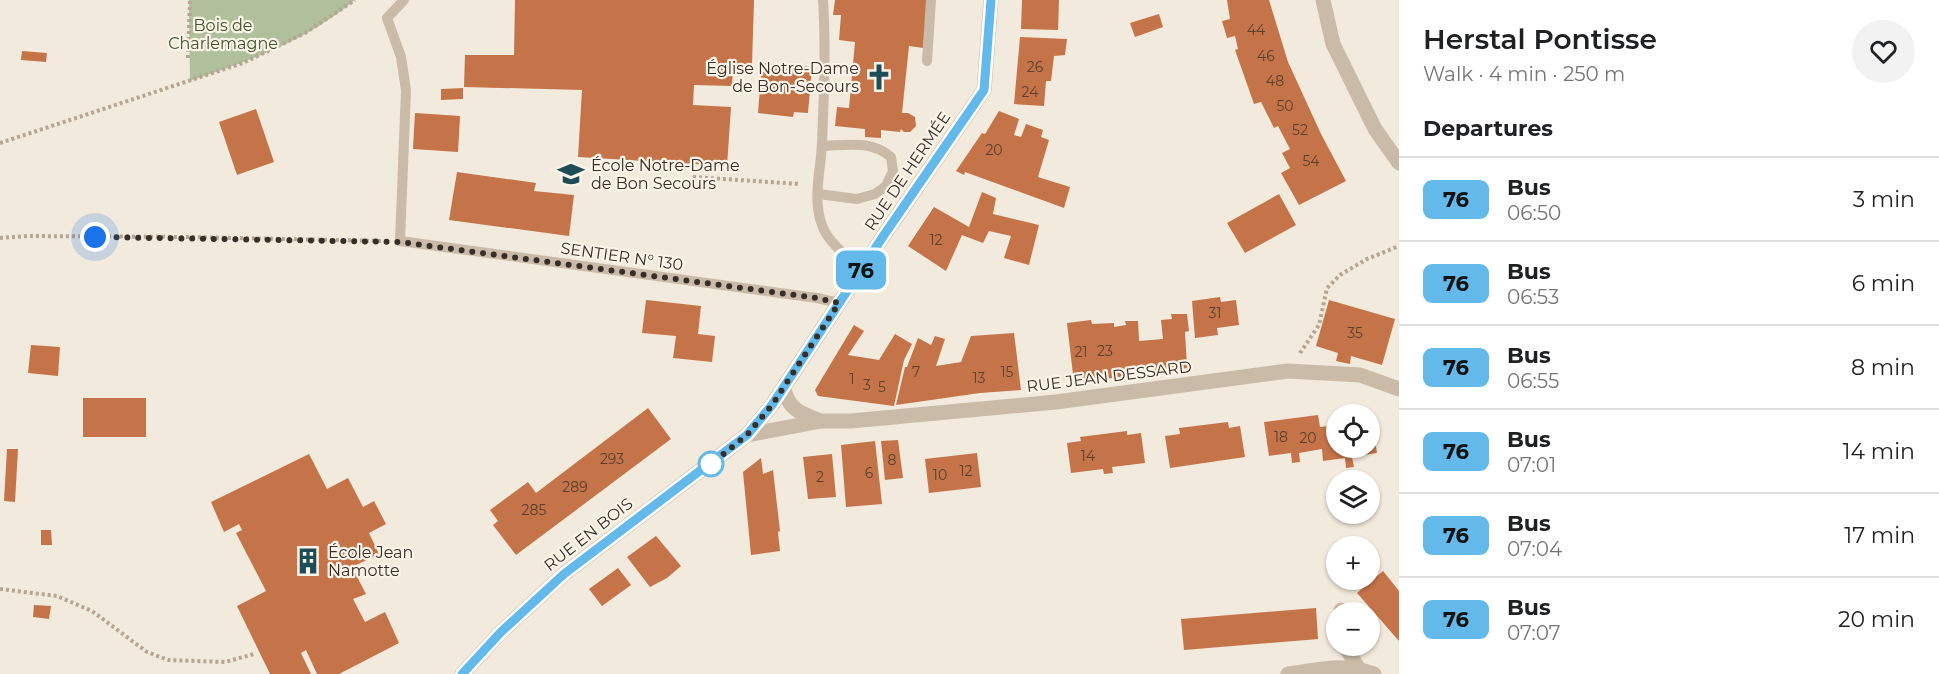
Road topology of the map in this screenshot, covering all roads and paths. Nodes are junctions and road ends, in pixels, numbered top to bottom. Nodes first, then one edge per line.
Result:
1 (190, 0) edge
2 (355, 0) edge
3 (404, 0) edge
4 (823, 0) edge
5 (931, 0) edge
6 (991, 0) edge
7 (1323, 0) edge
8 (188, 58) dead end
9 (927, 61) dead end
10 (0, 143) edge
11 (822, 146) junction
12 (1399, 163) edge
13 (693, 177) dead end
14 (819, 190) junction
15 (0, 238) edge
16 (400, 242) junction
17 (1399, 246) edge
18 (862, 268) junction
19 (839, 303) junction
20 (1288, 370) junction
21 (784, 388) junction
22 (1399, 389) edge
23 (821, 421) junction
24 (747, 435) junction
25 (0, 589) edge
26 (254, 654) dead end
27 (1351, 656) edge
28 (1358, 668) junction
29 (462, 674) edge
30 (1288, 674) edge
31 (1374, 674) edge

1 - 8 path
2 - 10 path
3 - 16 lane
4 - 11 lane
5 - 9 lane
6 - 18 street, RUE DE HERMÉE
7 - 12 street
11 - 14 lane
11 - 14 lane
13 - 14 path
14 - 18 lane
15 - 16 path
16 - 19 lane, SENTIER N° 130
17 - 20 path
18 - 19 street, RUE DE HERMÉE
19 - 21 street, RUE DE HERMÉE
20 - 22 street, RUE JEAN DESSARD
20 - 23 street, RUE JEAN DESSARD
21 - 23 street, RUE JEAN DESSARD
21 - 24 street, RUE DE HERMÉE
23 - 24 street, RUE JEAN DESSARD
24 - 29 street, RUE EN BOIS
25 - 26 path
27 - 28 street
28 - 30 street
28 - 31 street

